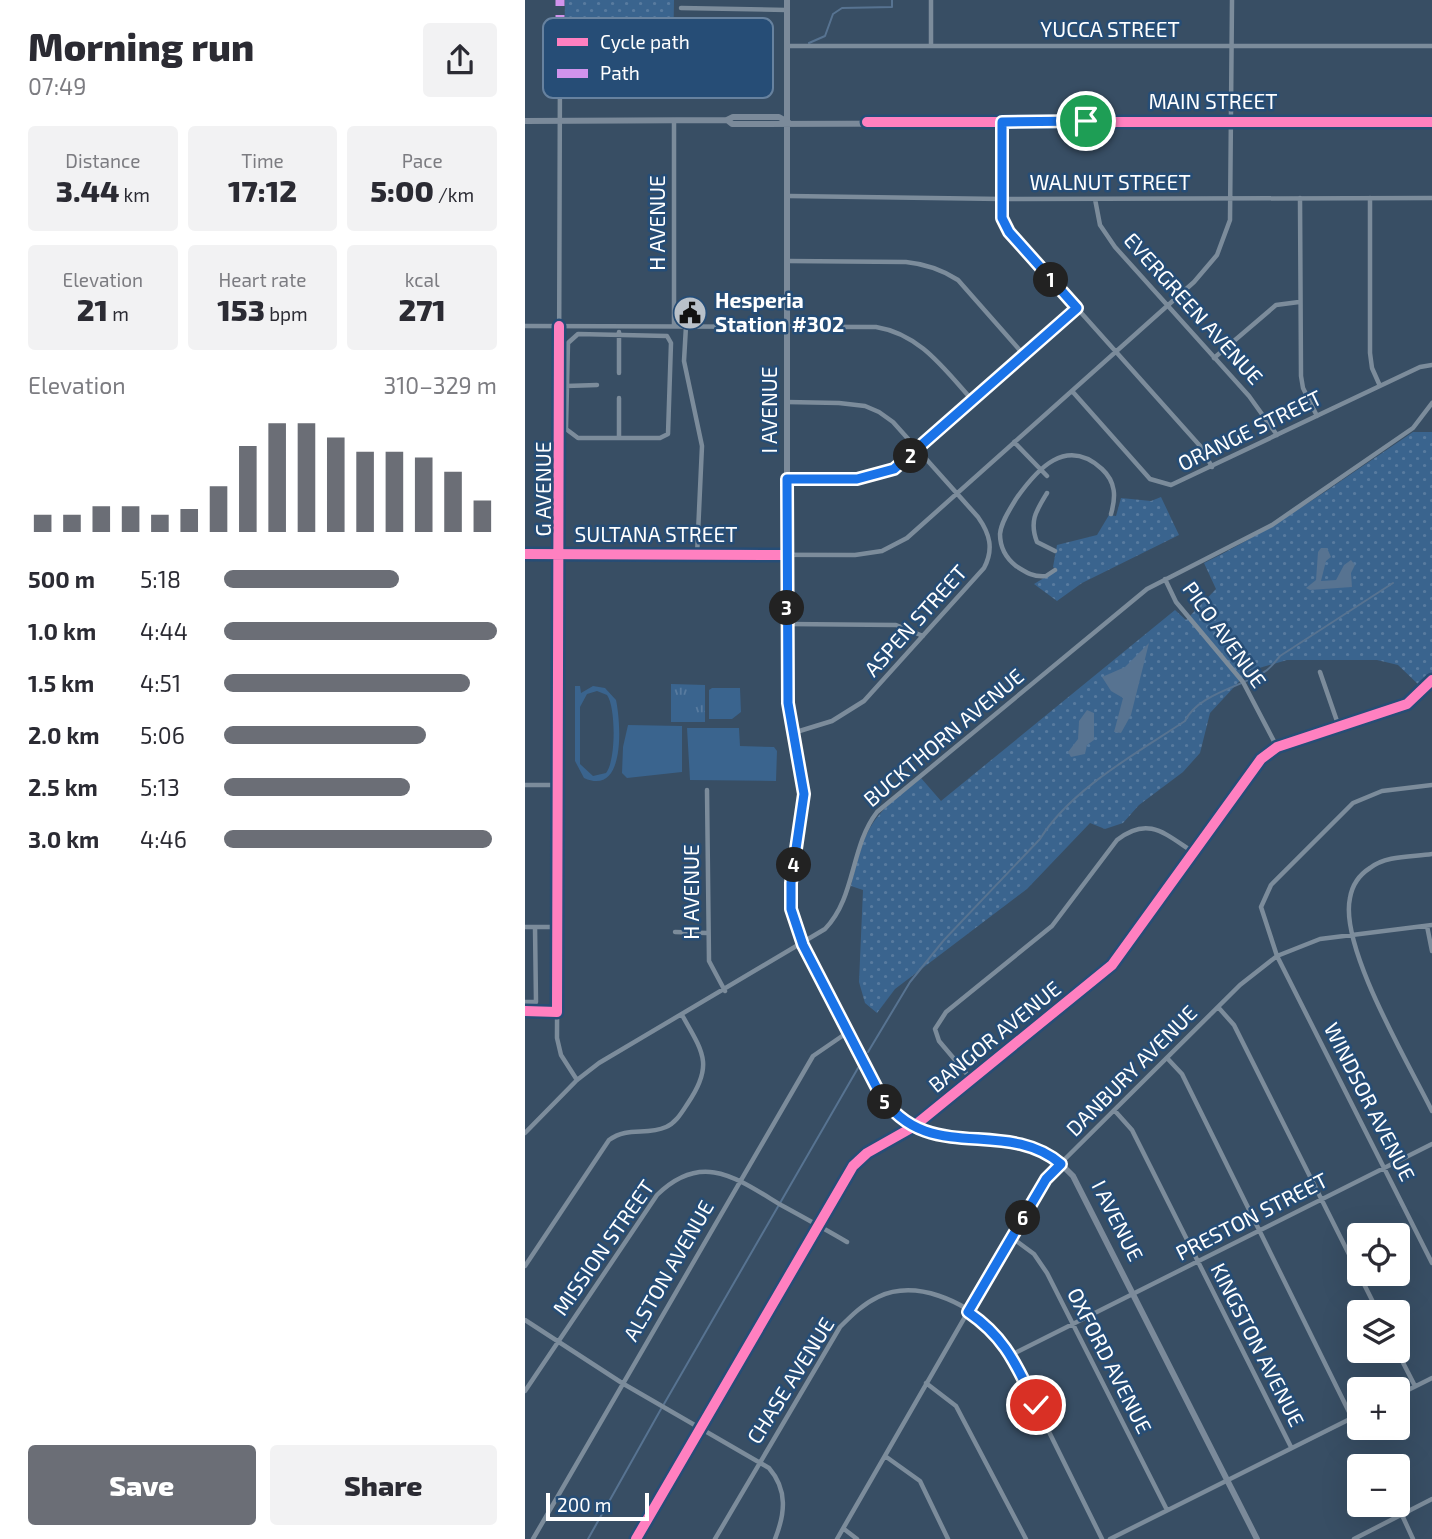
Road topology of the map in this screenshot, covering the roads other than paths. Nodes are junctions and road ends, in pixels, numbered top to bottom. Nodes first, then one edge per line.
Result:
1 (787, 0) edge
2 (931, 0) edge
3 (1232, 0) edge
4 (681, 8) dead end
5 (787, 10) junction
6 (931, 45) junction
7 (787, 46) junction
8 (1231, 46) junction
9 (1432, 46) edge
10 (560, 98) edge
11 (674, 120) junction
12 (525, 121) edge
13 (560, 121) junction
14 (1231, 121) junction
15 (788, 122) junction
16 (1002, 122) junction
17 (1432, 122) edge
18 (789, 196) junction
19 (1230, 198) junction
20 (1300, 198) junction
21 (1370, 198) junction
22 (1432, 198) edge
23 (1002, 199) junction
24 (1095, 199) junction
25 (788, 261) junction
26 (1299, 302) junction
27 (1167, 306) junction
28 (1077, 308) junction
29 (525, 326) edge
30 (559, 326) junction
31 (619, 326) junction
32 (674, 326) junction
33 (686, 326) junction
34 (787, 326) junction
35 (619, 334) junction
36 (1115, 352) junction
37 (1024, 355) junction
38 (1214, 358) junction
39 (1432, 365) edge
40 (619, 373) dead end
41 (597, 385) dead end
42 (559, 386) junction
43 (567, 386) junction
44 (1380, 386) junction
45 (1072, 391) junction
46 (619, 398) dead end
47 (973, 401) junction
48 (787, 402) junction
49 (1432, 403) edge
50 (1317, 416) junction
51 (1277, 435) junction
52 (619, 438) junction
53 (1014, 442) junction
54 (918, 450) junction
55 (1212, 467) junction
56 (1041, 469) junction
57 (1047, 476) dead end
58 (787, 479) junction
59 (957, 493) junction
60 (1047, 493) dead end
61 (1111, 514) dead end
62 (1055, 551) dead end
63 (525, 554) edge
64 (559, 554) junction
65 (697, 555) junction
66 (787, 555) junction
67 (1055, 570) dead end
68 (1165, 579) junction
69 (787, 624) junction
70 (923, 636) junction
71 (1320, 672) dead end
72 (1432, 680) edge
73 (1338, 724) junction
74 (793, 733) junction
75 (1277, 747) junction
76 (525, 785) edge
77 (559, 785) junction
78 (1432, 785) edge
79 (707, 790) dead end
80 (1193, 852) junction
81 (1432, 854) edge
82 (1429, 925) edge
83 (525, 927) edge
84 (535, 927) junction
85 (558, 927) junction
86 (675, 933) dead end
87 (706, 933) junction
88 (1352, 934) junction
89 (803, 945) junction
90 (1432, 951) edge
91 (1277, 956) junction
92 (725, 990) junction
93 (525, 1002) edge
94 (1218, 1007) junction
95 (525, 1011) edge
96 (557, 1012) junction
97 (682, 1015) junction
98 (848, 1032) junction
99 (1167, 1058) junction
100 (577, 1080) junction
101 (972, 1080) junction
102 (1115, 1111) junction
103 (1432, 1111) edge
104 (913, 1127) junction
105 (526, 1131) edge
106 (1432, 1144) edge
107 (1061, 1164) junction
108 (1384, 1168) junction
109 (741, 1180) junction
110 (1321, 1200) junction
111 (817, 1226) junction
112 (1259, 1231) junction
113 (1011, 1237) junction
114 (847, 1242) dead end
115 (1432, 1262) edge
116 (1198, 1263) junction
117 (525, 1266) edge
118 (1134, 1293) junction
119 (1372, 1300) edge
120 (968, 1312) junction
121 (525, 1320) edge
122 (1072, 1324) junction
123 (558, 1343) junction
124 (1011, 1355) junction
125 (1403, 1363) edge
126 (1432, 1378) edge
127 (622, 1383) junction
128 (926, 1383) junction
129 (1415, 1386) junction
130 (1410, 1389) edge
131 (525, 1391) edge
132 (1347, 1408) edge
133 (1347, 1420) edge
134 (699, 1429) junction
135 (1291, 1447) junction
136 (885, 1456) junction
137 (759, 1462) junction
138 (1228, 1479) junction
139 (1432, 1499) edge
140 (1167, 1510) junction
141 (1410, 1511) edge
142 (1398, 1517) edge
143 (1403, 1517) edge
144 (843, 1529) junction
145 (533, 1539) edge
146 (636, 1539) edge
147 (715, 1539) edge
148 (775, 1539) edge
149 (837, 1539) edge
150 (857, 1539) edge
151 (948, 1539) edge
152 (1025, 1539) edge
153 (1103, 1539) edge
154 (1110, 1539) edge
155 (1258, 1539) edge
156 (1354, 1539) edge
157 (1413, 1539) edge

1 - 5 main road, I AVENUE
2 - 6 street
3 - 8 street, SULTANA STREET
4 - 5 street
5 - 7 main road, I AVENUE
6 - 7 street, YUCCA STREET
6 - 8 street, YUCCA STREET
7 - 15 main road, I AVENUE
8 - 9 street, YUCCA STREET
8 - 14 street, SULTANA STREET
10 - 13 street, G AVENUE
11 - 13 main road, MAIN STREET
11 - 15 main road, MAIN STREET
11 - 32 street, H AVENUE
12 - 13 main road, MAIN STREET
13 - 30 street, G AVENUE
14 - 16 main road, MAIN STREET
14 - 17 main road, MAIN STREET
14 - 19 street, SULTANA STREET
15 - 16 main road, MAIN STREET
15 - 18 main road, I AVENUE
16 - 23 street
18 - 23 street, WALNUT STREET
18 - 25 main road, I AVENUE
19 - 20 street, WALNUT STREET
19 - 24 street, WALNUT STREET
19 - 27 street, SULTANA STREET
20 - 21 street, WALNUT STREET
20 - 26 street
21 - 22 street, WALNUT STREET
21 - 44 street
23 - 24 street, WALNUT STREET
23 - 28 street
24 - 27 street, EVERGREEN AVENUE
25 - 34 main road, I AVENUE
25 - 37 street
26 - 38 street
26 - 50 street
27 - 36 street, SULTANA STREET
27 - 38 street, EVERGREEN AVENUE
28 - 36 street
28 - 37 street
29 - 30 street
30 - 31 street
30 - 42 street, G AVENUE
31 - 32 street
31 - 35 street
32 - 33 street
33 - 34 street
33 - 65 street
34 - 47 street
34 - 48 main road, I AVENUE
35 - 40 street
35 - 43 street
35 - 52 street
36 - 45 street, SULTANA STREET
36 - 55 street
37 - 47 street
38 - 51 street, EVERGREEN AVENUE
39 - 44 street, ORANGE STREET
41 - 43 street
42 - 43 street
42 - 64 street, G AVENUE
43 - 52 street
44 - 50 street, ORANGE STREET
45 - 53 street, SULTANA STREET
45 - 55 street, ORANGE STREET
46 - 52 street
47 - 54 street
48 - 54 street, ASPEN STREET
48 - 58 main road, I AVENUE
49 - 68 street, BUCKTHORN AVENUE
50 - 51 street, ORANGE STREET
51 - 55 street, ORANGE STREET
53 - 56 street
53 - 59 street, SULTANA STREET
54 - 58 street
54 - 59 street, ASPEN STREET
56 - 57 street
56 - 61 street
56 - 67 street
58 - 66 main road, I AVENUE
59 - 66 street, SULTANA STREET
59 - 70 street, ASPEN STREET
60 - 62 street
63 - 64 street, SULTANA STREET
64 - 65 street, SULTANA STREET
64 - 77 street, G AVENUE
65 - 66 street, SULTANA STREET
66 - 69 main road, I AVENUE
68 - 75 street, PICO AVENUE
68 - 89 street, BUCKTHORN AVENUE
69 - 70 street
69 - 74 main road, I AVENUE
70 - 74 street, ASPEN STREET
71 - 73 street
72 - 73 street, BANGOR AVENUE
73 - 75 street, BANGOR AVENUE
74 - 89 main road, I AVENUE
75 - 80 street, BANGOR AVENUE
76 - 77 street
77 - 85 street, G AVENUE
78 - 91 street, WINDSOR AVENUE
79 - 87 street, H AVENUE
80 - 101 street, BANGOR AVENUE
80 - 101 street
81 - 88 street
82 - 88 street, DANBURY AVENUE
82 - 90 street
83 - 84 street
84 - 85 street
84 - 93 street
85 - 96 street, G AVENUE
86 - 87 street
87 - 92 street, H AVENUE
88 - 91 street, DANBURY AVENUE
88 - 103 street
89 - 92 street, BUCKTHORN AVENUE
89 - 98 main road, I AVENUE
91 - 94 street, DANBURY AVENUE
91 - 108 street, WINDSOR AVENUE
92 - 97 street, BUCKTHORN AVENUE
94 - 99 street, DANBURY AVENUE
94 - 110 street
95 - 96 street
96 - 100 street, G AVENUE
97 - 100 street, BUCKTHORN AVENUE
97 - 117 street
98 - 104 main road, I AVENUE
98 - 109 street, ALSTON AVENUE
99 - 102 street, DANBURY AVENUE
99 - 112 street
100 - 105 street, BUCKTHORN AVENUE
101 - 104 street, BANGOR AVENUE
102 - 107 street, DANBURY AVENUE
102 - 116 street, KINGSTON AVENUE
104 - 107 main road, I AVENUE
104 - 111 street, BANGOR AVENUE
106 - 108 street, PRESTON STREET
107 - 113 street, DANBURY AVENUE
107 - 118 main road, I AVENUE
108 - 110 street, PRESTON STREET
108 - 115 street, WINDSOR AVENUE
109 - 111 street, MISSION STREET
109 - 123 street, MISSION STREET
109 - 127 street, ALSTON AVENUE
110 - 112 street, PRESTON STREET
110 - 119 street
111 - 114 street, MISSION STREET
111 - 134 street, BANGOR AVENUE
112 - 116 street, PRESTON STREET
112 - 132 street
113 - 120 street, DANBURY AVENUE
113 - 122 street, OXFORD AVENUE
116 - 118 street, PRESTON STREET
116 - 135 street, KINGSTON AVENUE
118 - 122 street, PRESTON STREET
118 - 138 main road, I AVENUE
120 - 124 street, CHASE AVENUE
120 - 128 street, DANBURY AVENUE
120 - 137 street, CHASE AVENUE
121 - 123 street
122 - 124 street, PRESTON STREET
122 - 140 street, OXFORD AVENUE
123 - 127 street
123 - 131 street, MISSION STREET
124 - 153 street, CHASE AVENUE
125 - 129 street
126 - 129 street
127 - 134 street
127 - 145 street, ALSTON AVENUE
128 - 136 street, DANBURY AVENUE
128 - 152 street
129 - 130 street
133 - 135 street
134 - 137 street
134 - 146 street, BANGOR AVENUE
135 - 138 street
136 - 144 street, DANBURY AVENUE
136 - 151 street
137 - 147 street, CHASE AVENUE
137 - 148 street
138 - 140 street
138 - 155 main road, I AVENUE
139 - 141 street
140 - 154 street
142 - 156 street
143 - 157 street
144 - 149 street, DANBURY AVENUE
144 - 150 street

